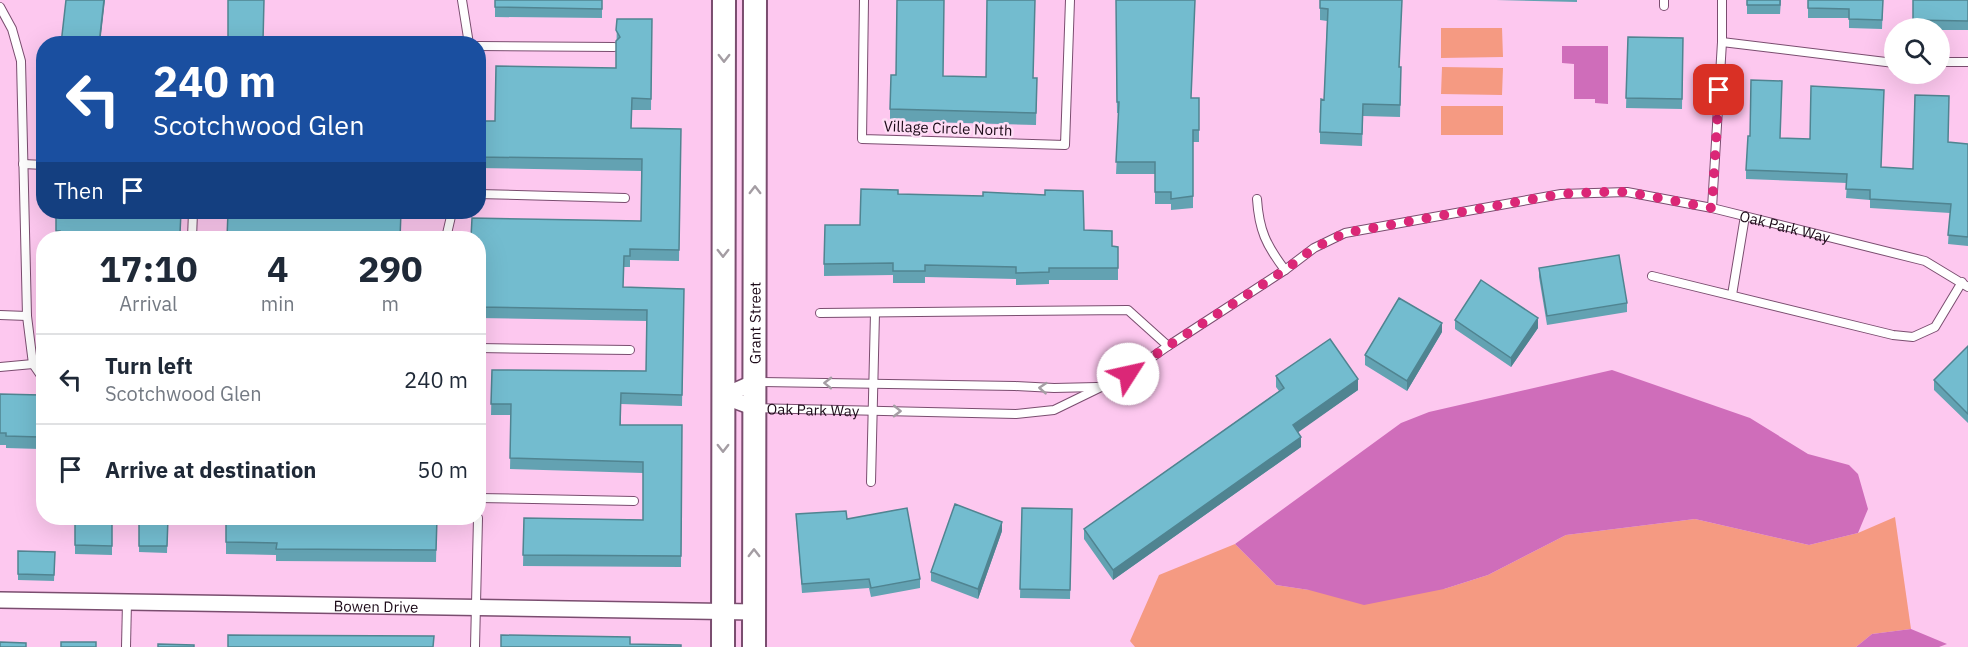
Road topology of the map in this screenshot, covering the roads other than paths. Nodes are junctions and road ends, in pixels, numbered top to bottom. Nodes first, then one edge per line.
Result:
1 (462, 0) edge
2 (724, 0) edge
3 (755, 0) edge
4 (864, 0) edge
5 (1070, 0) edge
6 (1722, 0) edge
7 (0, 7) edge
8 (468, 36) edge
9 (1722, 42) junction
10 (486, 46) edge
11 (614, 47) edge
12 (1884, 62) edge
13 (1950, 62) edge
14 (1968, 62) edge
15 (23, 164) junction
16 (36, 165) edge
17 (486, 194) edge
18 (625, 198) dead end
19 (1257, 199) dead end
20 (1712, 208) junction
21 (1745, 216) junction
22 (1285, 270) junction
23 (1652, 276) dead end
24 (1965, 284) edge
25 (1732, 296) junction
26 (819, 313) dead end
27 (875, 314) junction
28 (0, 315) edge
29 (27, 316) junction
30 (1168, 346) junction
31 (486, 348) edge
32 (630, 350) dead end
33 (33, 364) junction
34 (0, 367) edge
35 (36, 368) edge
36 (755, 382) junction
37 (873, 384) junction
38 (1102, 387) junction
39 (723, 396) junction
40 (755, 408) junction
41 (873, 411) junction
42 (871, 482) dead end
43 (486, 498) edge
44 (634, 501) dead end
45 (478, 525) edge
46 (0, 600) edge
47 (127, 602) junction
48 (477, 608) junction
49 (723, 611) junction
50 (754, 612) junction
51 (126, 647) edge
52 (475, 647) edge
53 (723, 647) edge
54 (754, 647) edge

1 - 8 lane
2 -> 39 street
36 -> 3 street, Grant Street
4 - 5 lane, Village Circle North
6 - 9 lane
7 - 15 lane
9 - 12 lane
9 - 20 lane
10 - 11 lane
13 - 14 lane
15 - 16 lane
15 - 29 lane
17 - 18 lane
19 - 22 lane
20 - 21 lane, Oak Park Way
20 - 22 lane, Oak Park Way
21 - 24 lane, Oak Park Way
21 - 25 lane
22 - 30 lane, Oak Park Way
23 - 25 lane
24 - 25 lane
26 - 27 lane
27 - 30 lane
27 - 37 lane
28 - 29 lane
29 - 33 lane
30 - 38 lane, Oak Park Way
31 - 32 lane
33 - 34 lane
33 - 35 lane
37 -> 36 lane, Oak Park Way
36 - 39 street, Oak Park Way
36 - 40 street, Grant Street
38 -> 37 lane, Oak Park Way
37 - 41 lane
41 -> 38 lane, Oak Park Way
39 - 40 street, Oak Park Way
39 -> 49 street
40 - 41 lane, Oak Park Way
50 -> 40 street, Grant Street
41 - 42 lane
43 - 44 lane
45 - 48 lane
46 - 47 street, Bowen Drive
47 - 48 street, Bowen Drive
47 - 51 lane
48 - 49 street, Bowen Drive
48 - 52 lane
49 - 50 street, Bowen Drive
49 - 53 street
50 - 54 street, Grant Street

